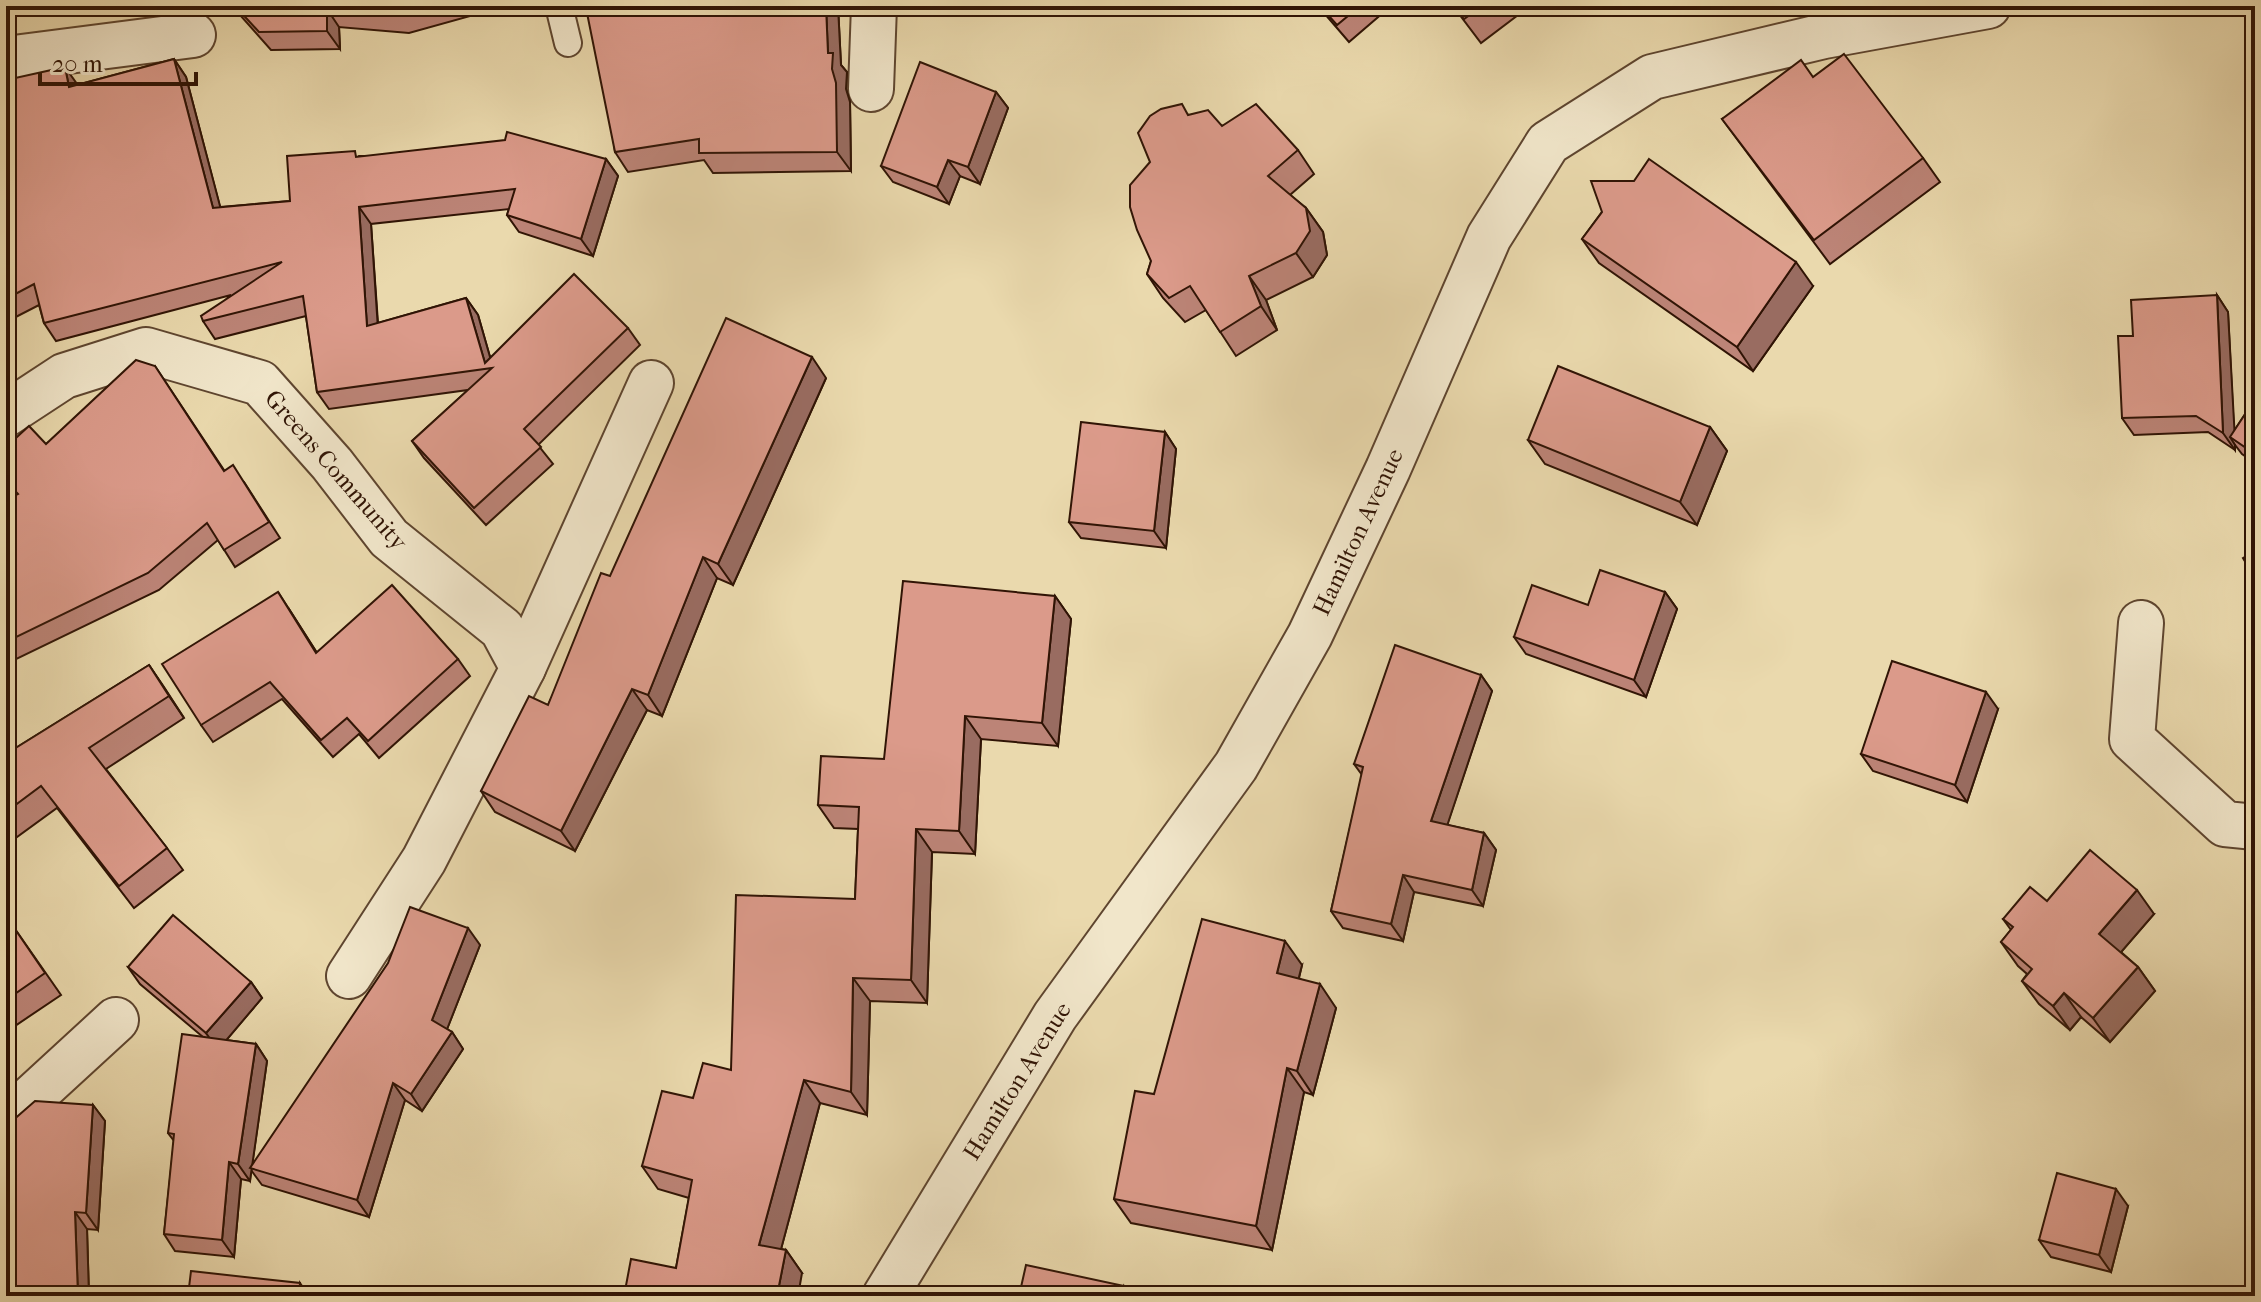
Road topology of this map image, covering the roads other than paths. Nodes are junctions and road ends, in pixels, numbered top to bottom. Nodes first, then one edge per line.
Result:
1 (559, 6) edge
2 (874, 6) edge
3 (1988, 6) edge
4 (193, 35) dead end
5 (568, 43) dead end
6 (6, 59) edge
7 (871, 89) dead end
8 (651, 383) dead end
9 (6, 414) edge
10 (2141, 623) dead end
11 (523, 668) junction
12 (2255, 827) edge
13 (349, 976) dead end
14 (116, 1020) dead end
15 (6, 1121) edge
16 (885, 1296) edge

1 - 5 lane
2 - 7 street
3 - 16 street, Hamilton Avenue
4 - 6 street
8 - 11 street
9 - 11 street, Greens Community
10 - 12 street
11 - 13 street
14 - 15 street

